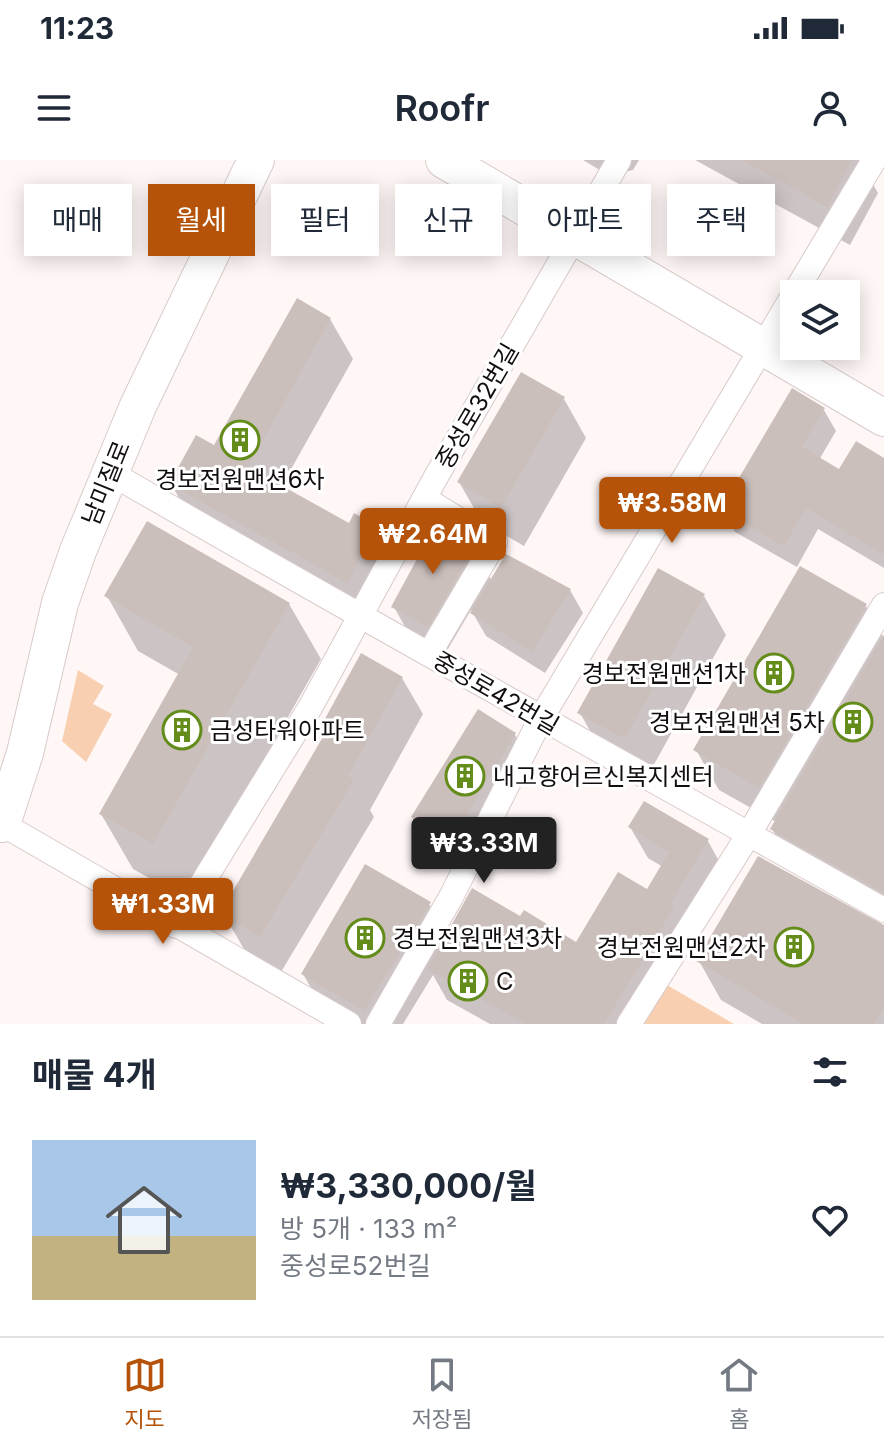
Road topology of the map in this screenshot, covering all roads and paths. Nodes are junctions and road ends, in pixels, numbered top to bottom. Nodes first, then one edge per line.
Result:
1 (256, 160) edge
2 (444, 160) edge
3 (619, 160) edge
4 (874, 160) edge
5 (605, 184) edge
6 (518, 204) edge
7 (563, 256) edge
8 (606, 256) edge
9 (762, 347) junction
10 (884, 418) edge
11 (109, 472) junction
12 (425, 499) junction
13 (884, 605) edge
14 (361, 619) junction
15 (429, 654) junction
16 (540, 720) junction
17 (2, 824) joint
18 (749, 834) junction
19 (884, 910) edge
20 (176, 926) junction
21 (349, 1024) edge
22 (378, 1024) edge
23 (629, 1024) edge

1 - 11 street, 남미질로
2 - 6 street
3 - 5 street, 중성로32번길
4 - 9 street
7 - 12 street, 중성로32번길
8 - 9 street
9 - 10 street
9 - 16 street
11 - 14 street, 중성로42번길
11 - 17 street, 남미질로
12 - 14 street, 중성로32번길
12 - 15 street
13 - 18 street
14 - 15 street, 중성로42번길
14 - 20 street, 중성로32번길
15 - 16 street, 중성로42번길
16 - 18 street, 중성로42번길
16 - 22 street
17 - 20 street
18 - 19 street, 중성로42번길
18 - 23 street
20 - 21 street

